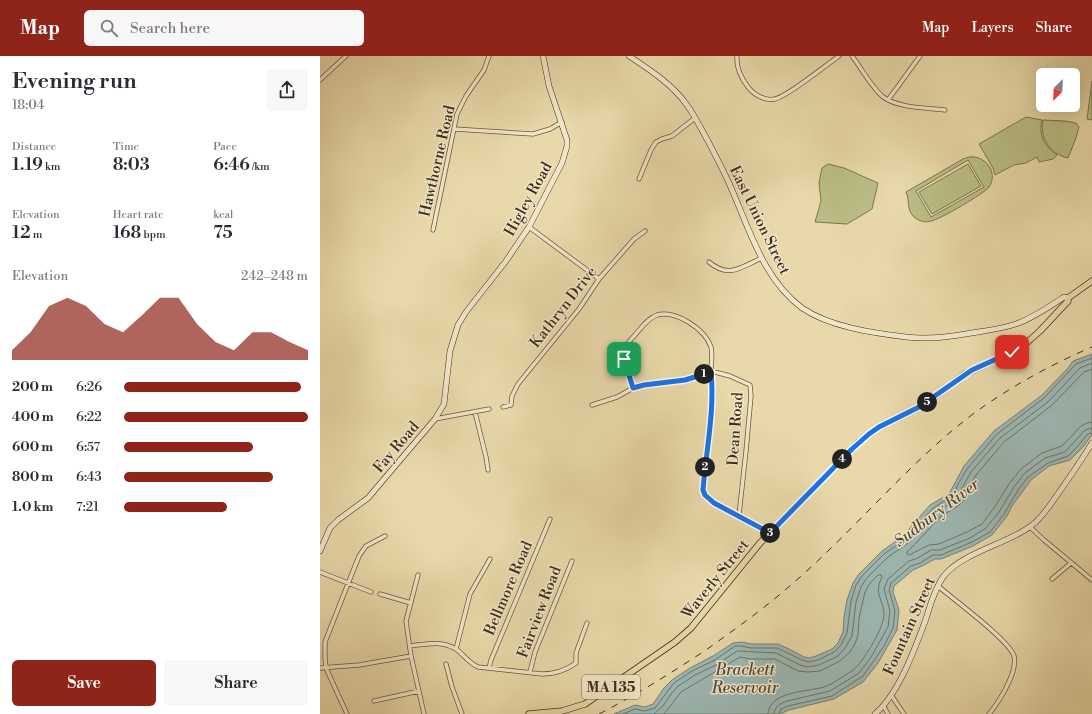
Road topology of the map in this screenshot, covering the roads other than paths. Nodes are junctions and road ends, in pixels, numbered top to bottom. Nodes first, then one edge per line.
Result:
1 (346, 56) edge
2 (489, 56) edge
3 (543, 56) edge
4 (629, 56) edge
5 (737, 56) edge
6 (838, 56) edge
7 (852, 56) edge
8 (920, 56) edge
9 (320, 80) edge
10 (888, 100) junction
11 (945, 110) dead end
12 (695, 118) junction
13 (562, 122) junction
14 (454, 129) junction
15 (639, 179) dead end
16 (529, 227) junction
17 (434, 230) dead end
18 (645, 231) dead end
19 (762, 258) junction
20 (709, 262) dead end
21 (599, 280) junction
22 (1092, 281) edge
23 (1068, 298) junction
24 (454, 338) joint
25 (711, 372) junction
26 (633, 388) junction
27 (592, 405) dead end
28 (503, 407) dead end
29 (489, 409) dead end
30 (475, 412) junction
31 (435, 419) junction
32 (1092, 443) edge
33 (488, 470) dead end
34 (739, 515) junction
35 (550, 519) dead end
36 (1030, 527) junction
37 (770, 533) junction
38 (385, 536) dead end
39 (320, 551) edge
40 (490, 559) dead end
41 (572, 561) dead end
42 (1071, 563) junction
43 (320, 572) edge
44 (418, 575) dead end
45 (1052, 579) dead end
46 (1092, 580) edge
47 (348, 583) junction
48 (938, 586) junction
49 (371, 592) dead end
50 (380, 594) dead end
51 (411, 603) junction
52 (587, 623) dead end
53 (410, 646) junction
54 (456, 649) junction
55 (411, 656) junction
56 (446, 664) dead end
57 (320, 668) edge
58 (326, 668) junction
59 (489, 668) junction
60 (530, 672) junction
61 (419, 692) junction
62 (891, 695) junction
63 (374, 701) dead end
64 (884, 705) junction
65 (347, 714) edge
66 (424, 714) edge
67 (462, 714) edge
68 (529, 714) edge
69 (875, 714) edge
70 (888, 714) edge
71 (904, 714) edge
72 (989, 714) edge

1 - 9 street
2 - 14 street, Hawthorne Road
3 - 13 street, Higley Road
4 - 12 street, East Union Street
5 - 6 street
7 - 10 street
8 - 10 street
10 - 11 street
12 - 15 street
12 - 19 street, East Union Street
13 - 14 street
13 - 16 street, Higley Road
14 - 17 street, Hawthorne Road
16 - 21 street
16 - 24 street, Higley Road
18 - 21 street, Kathryn Drive
19 - 20 street
19 - 23 street, East Union Street
21 - 28 street, Kathryn Drive
22 - 23 main road, MA 135
23 - 37 main road, Waverly Street / MA 135
24 - 31 street, Fay Road
25 - 26 street
25 - 26 street
25 - 34 street
25 - 34 street, Dean Road
26 - 27 street
29 - 30 street
30 - 31 street
30 - 33 street
31 - 39 street, Fay Road
32 - 36 street, Fountain Street
34 - 37 street
35 - 59 street, Bellmore Road
36 - 42 street
36 - 48 street, Fountain Street
37 - 68 main road, Waverly Street / MA 135
38 - 47 street
40 - 54 street
41 - 60 street, Fairview Road
42 - 45 street
42 - 46 street
43 - 47 street
44 - 51 street
47 - 49 street
47 - 58 street
48 - 62 street, Fountain Street
48 - 72 street
50 - 51 street
51 - 53 street
52 - 60 street
53 - 54 street
53 - 55 street
54 - 59 street
55 - 58 street
55 - 61 street
56 - 67 street
57 - 58 street
58 - 65 street
59 - 60 street
61 - 63 street
61 - 66 street
62 - 64 street, Fountain Street
62 - 71 street
64 - 69 street, Fountain Street
64 - 70 street

